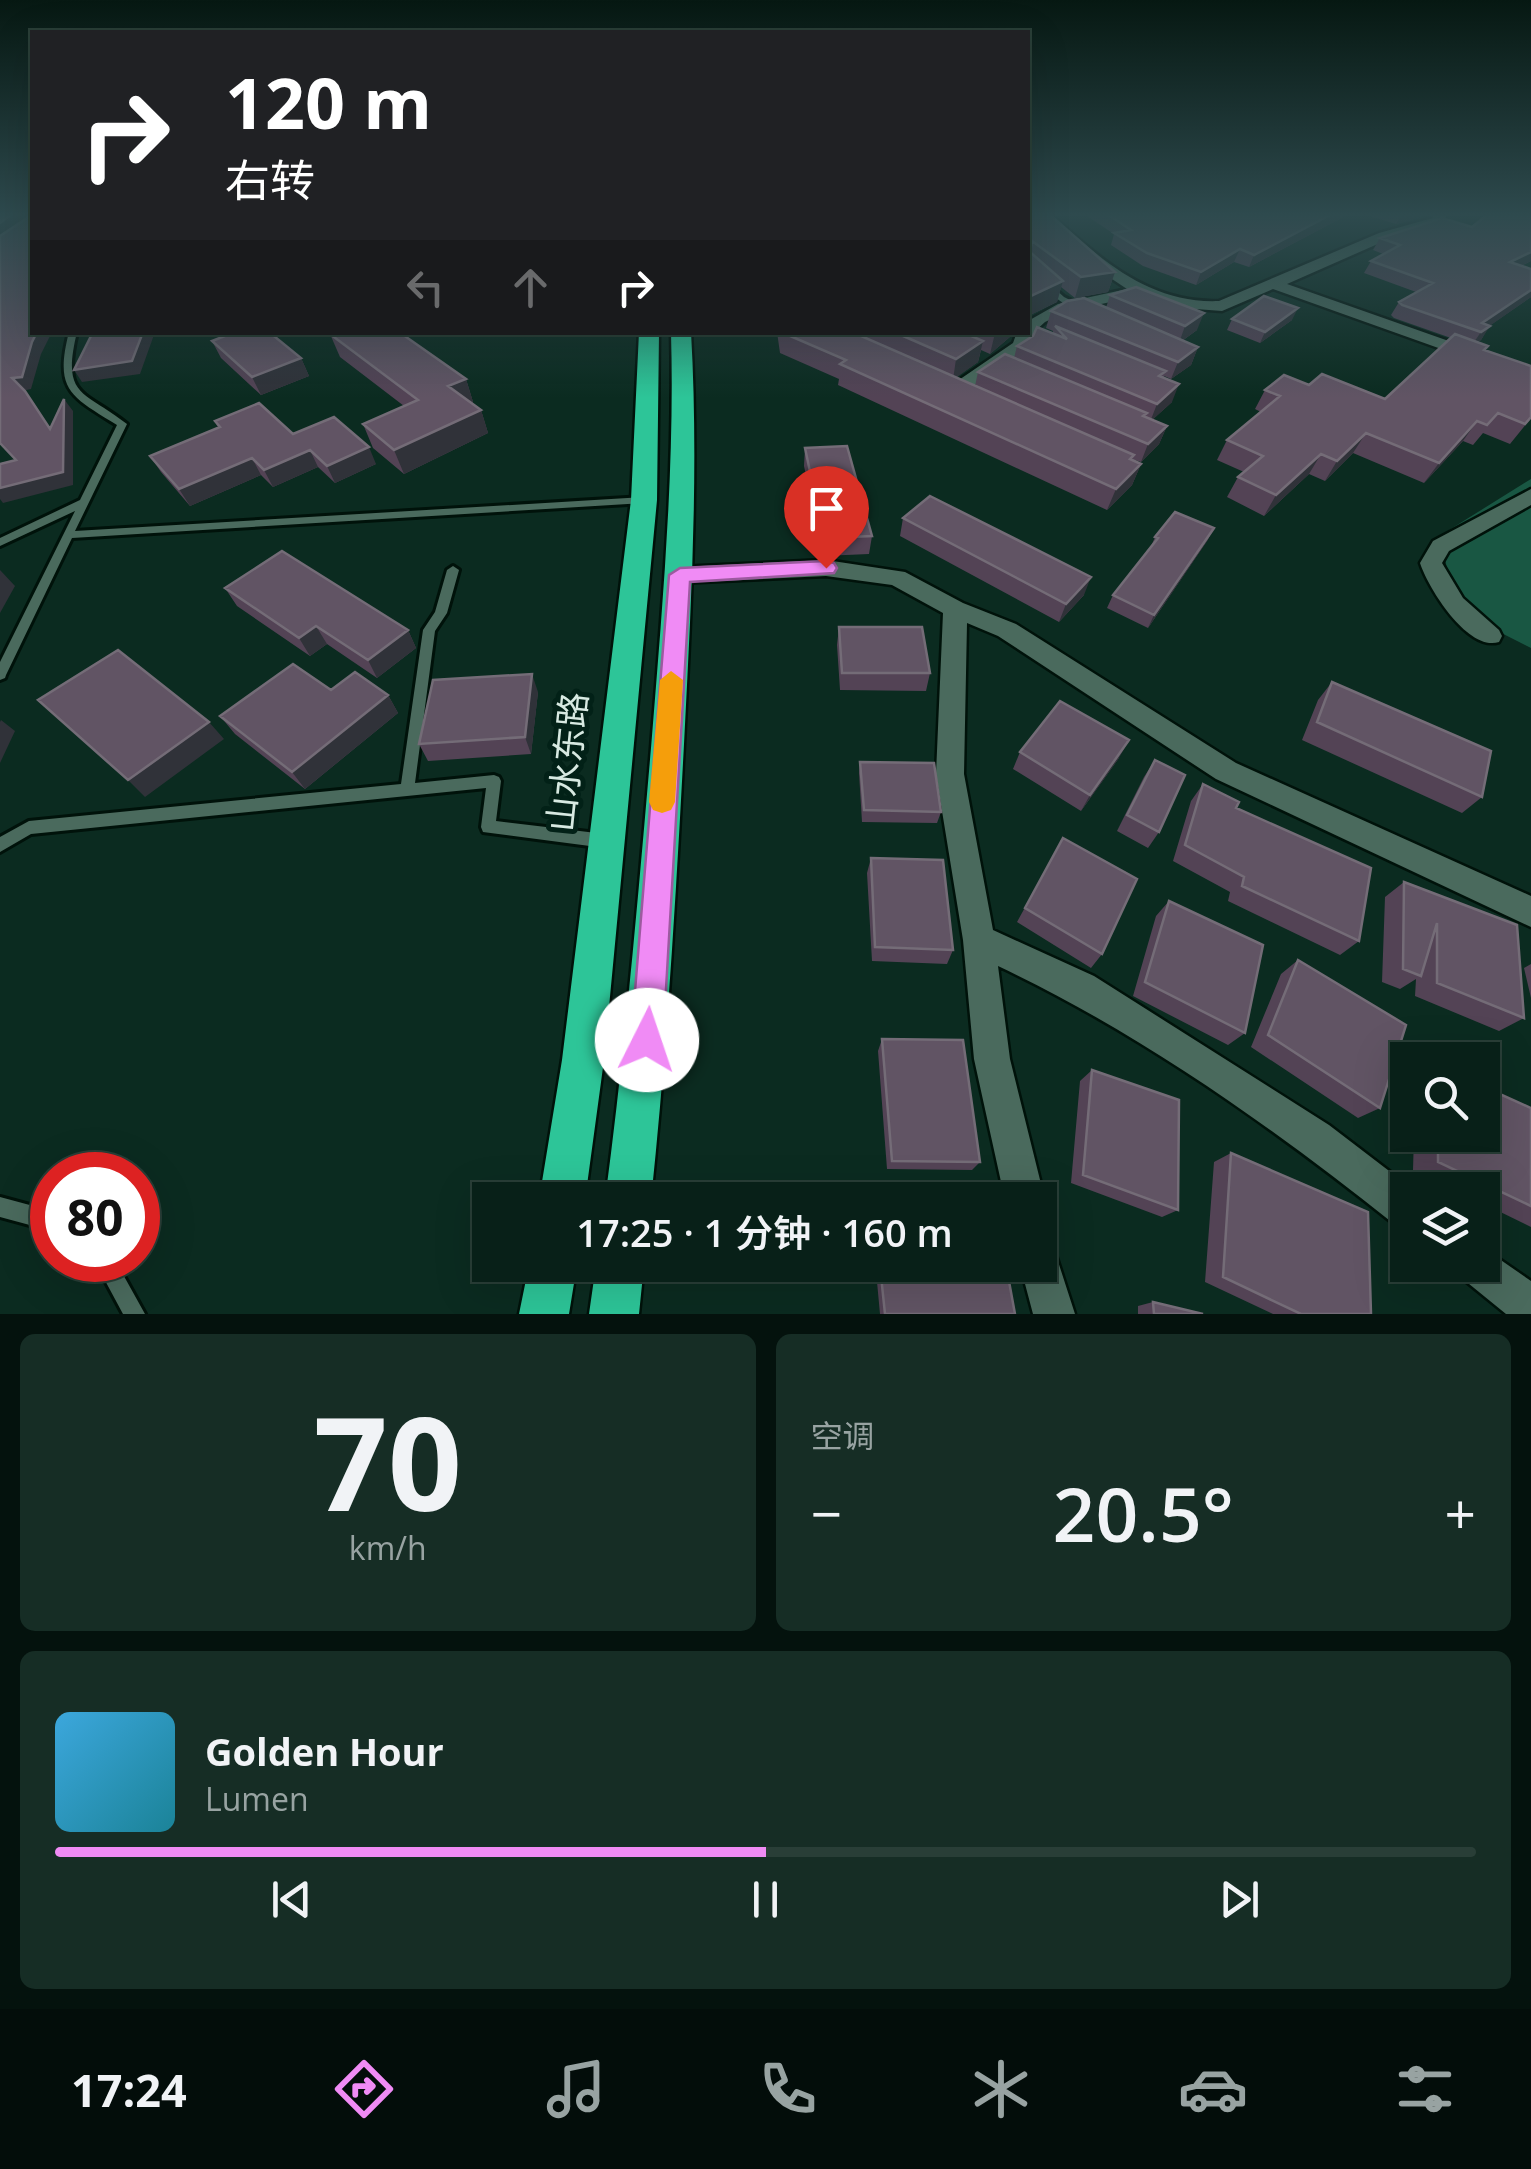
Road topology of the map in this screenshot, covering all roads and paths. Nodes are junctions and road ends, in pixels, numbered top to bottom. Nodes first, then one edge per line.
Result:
1 (1038, 275) edge
2 (1116, 275) edge
3 (1289, 275) edge
4 (1270, 283) junction
5 (1140, 290) junction
6 (1079, 308) junction
7 (1030, 326) edge
8 (1030, 330) edge
9 (1046, 334) edge
10 (72, 335) edge
11 (648, 335) edge
12 (680, 335) edge
13 (1025, 335) edge
14 (977, 355) edge
15 (995, 363) junction
16 (1013, 370) edge
17 (918, 375) edge
18 (1531, 376) edge
19 (1531, 496) edge
20 (644, 500) junction
21 (84, 502) junction
22 (68, 536) junction
23 (0, 542) edge
24 (453, 570) dead end
25 (680, 575) junction
26 (954, 609) junction
27 (1490, 636) dead end
28 (0, 675) edge
29 (407, 790) junction
30 (608, 842) junction
31 (0, 845) edge
32 (1531, 912) edge
33 (979, 940) junction
34 (565, 1182) edge
35 (630, 1182) edge
36 (1021, 1182) edge
37 (1390, 1196) edge
38 (0, 1207) edge
39 (30, 1214) edge
40 (117, 1282) edge
41 (550, 1282) edge
42 (618, 1282) edge
43 (1045, 1282) edge
44 (1499, 1282) edge
45 (1531, 1306) edge
46 (136, 1314) edge
47 (544, 1314) edge
48 (614, 1314) edge
49 (1054, 1314) edge

1 - 6 lane
2 - 5 street
3 - 4 street
4 - 5 street
4 - 18 street
5 - 6 street
6 - 7 street
8 - 9 lane
10 - 21 lane
11 - 20 highway, 山水东路
12 - 25 highway
13 - 15 street
14 - 15 lane
15 - 16 lane
15 - 17 street
19 - 27 street
20 - 22 lane
20 - 30 highway, 山水东路
21 - 22 lane
21 - 23 lane
22 - 28 lane
24 - 29 lane
25 - 26 street
25 - 35 highway
26 - 32 street
26 - 33 street
29 - 30 lane
29 - 31 lane
30 - 34 highway, 山水东路
33 - 36 street
33 - 37 street
38 - 39 lane
40 - 46 lane
41 - 47 highway
42 - 48 highway
43 - 49 street
44 - 45 street

